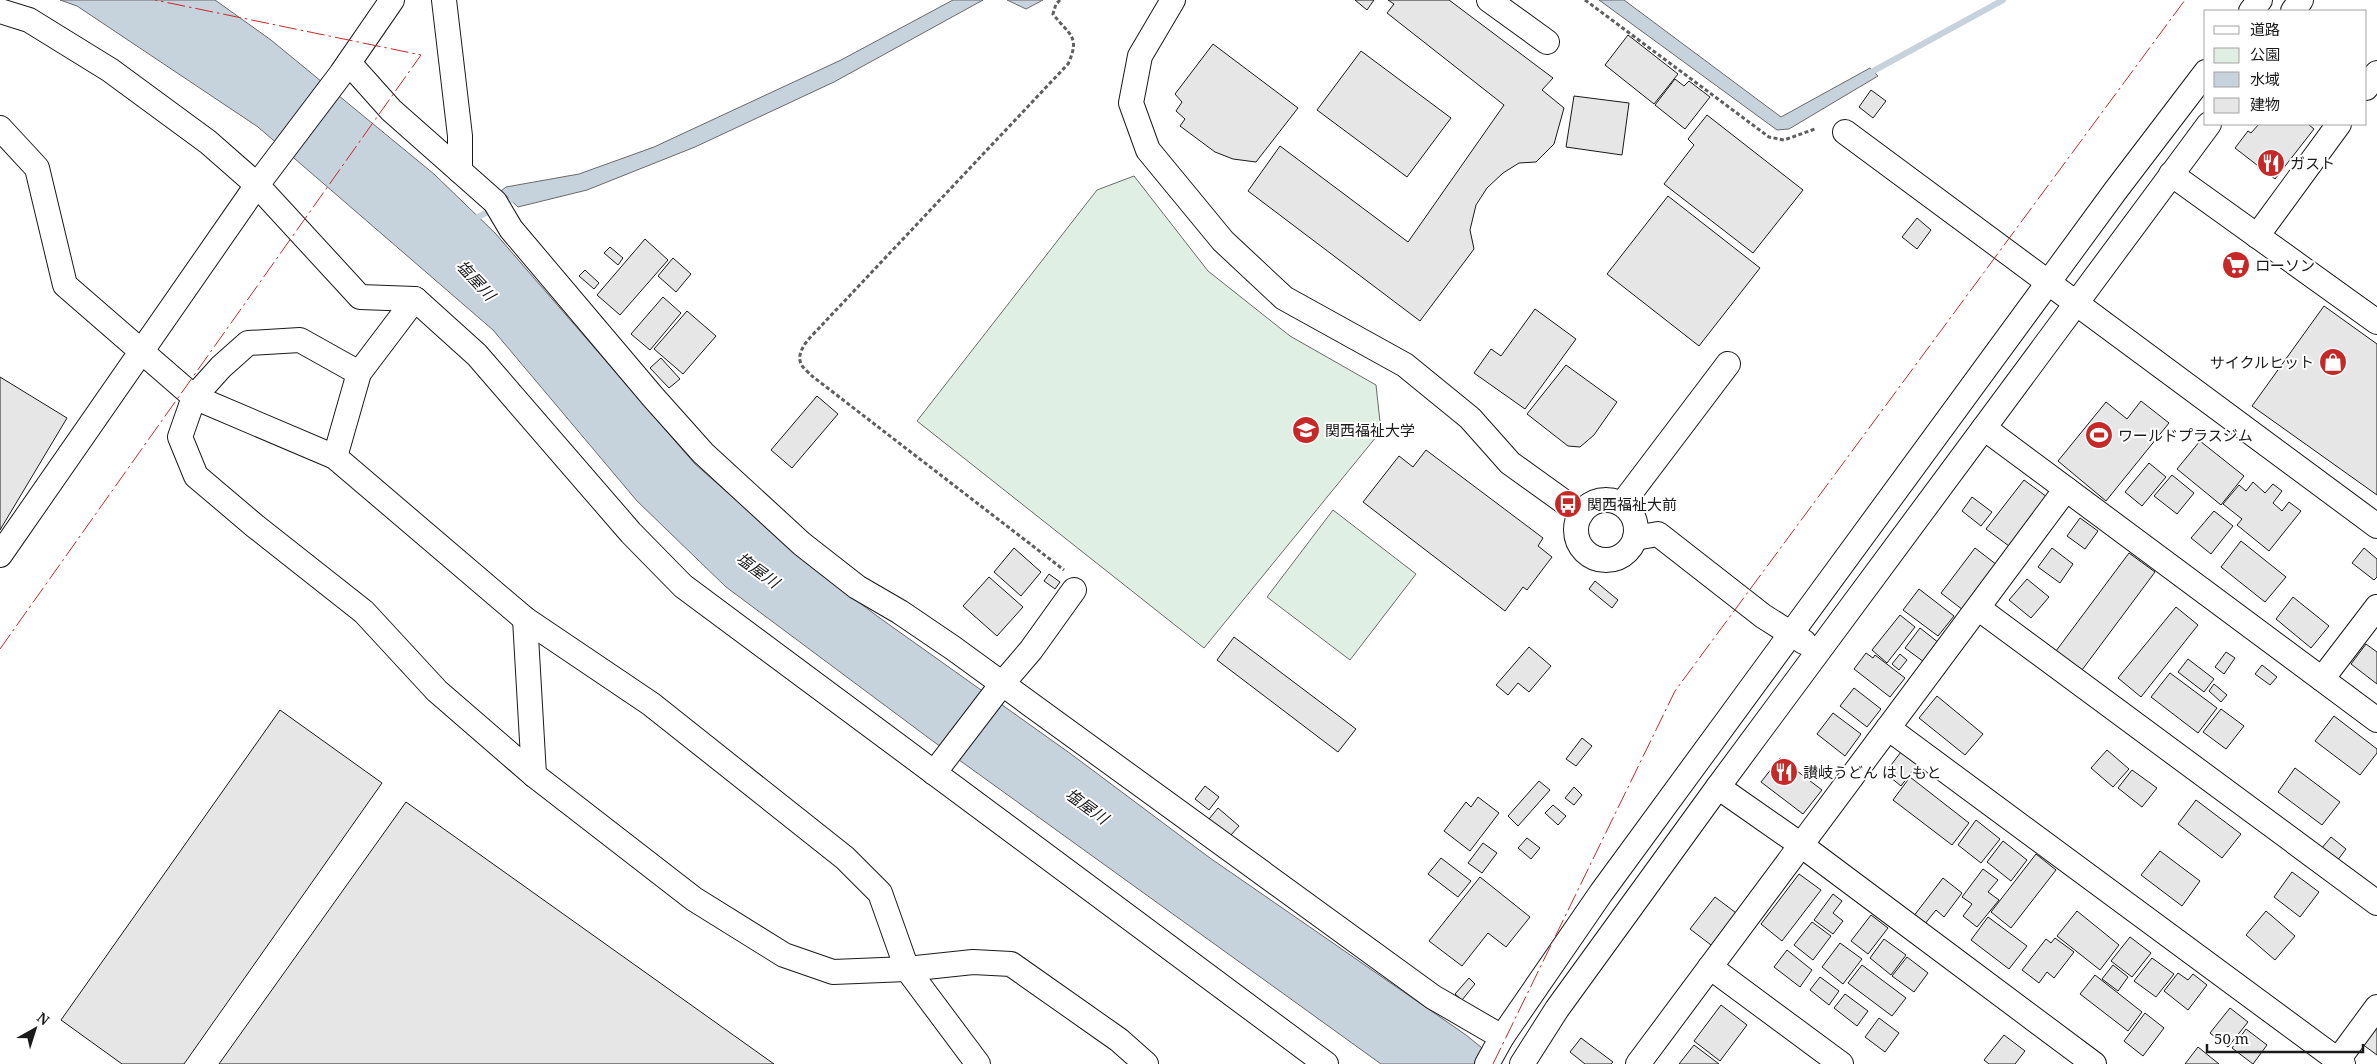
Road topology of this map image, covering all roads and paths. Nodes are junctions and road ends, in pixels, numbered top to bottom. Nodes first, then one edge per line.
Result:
1 (392, 0) edge
2 (444, 0) edge
3 (1060, 0) edge
4 (1173, 0) edge
5 (1489, 0) edge
6 (1585, 0) edge
7 (2301, 0) edge
8 (0, 10) edge
9 (2293, 10) edge
10 (1548, 42) dead end
11 (345, 68) junction
12 (2377, 73) edge
13 (2204, 75) edge
14 (2367, 87) edge
15 (2208, 125) edge
16 (2339, 125) edge
17 (0, 128) edge
18 (1815, 129) dead end
19 (1845, 132) dead end
20 (460, 171) junction
21 (2171, 174) junction
22 (257, 185) junction
23 (2257, 236) junction
24 (2048, 283) junction
25 (415, 300) junction
26 (2076, 302) junction
27 (2376, 318) edge
28 (141, 352) junction
29 (1728, 364) dead end
30 (359, 373) junction
31 (194, 397) junction
32 (1984, 428) junction
33 (334, 457) junction
34 (2066, 489) junction
35 (1622, 504) junction
36 (1580, 514) junction
37 (2377, 526) edge
38 (1636, 538) junction
39 (0, 555) edge
40 (1074, 590) joint
41 (2377, 607) edge
42 (1978, 608) junction
43 (525, 619) junction
44 (1791, 632) junction
45 (1817, 652) junction
46 (2322, 679) junction
47 (1002, 684) junction
48 (2377, 720) edge
49 (1888, 728) junction
50 (934, 773) junction
51 (534, 775) junction
52 (1718, 787) junction
53 (1801, 845) junction
54 (2377, 903) edge
55 (1710, 967) junction
56 (907, 969) junction
57 (2377, 1007) edge
58 (1502, 1037) junction
59 (1529, 1061) edge
60 (2339, 1063) edge
61 (978, 1064) edge
62 (1146, 1064) edge
63 (1326, 1064) edge
64 (1487, 1064) edge
65 (1638, 1064) edge
66 (1841, 1064) edge
67 (2094, 1064) edge

1 - 11 street
2 - 20 street
3 - 40 path
4 - 36 street
5 - 10 street
6 - 18 path
7 - 9 street
8 - 22 street
11 - 20 street
11 - 22 street
12 - 14 street
13 - 24 street
15 - 21 street
16 - 23 street
17 - 28 street
19 - 24 street
20 - 47 street
21 - 23 street
21 - 26 street
22 - 25 street
22 - 28 street
23 - 27 street
24 - 26 street
24 - 44 street
25 - 30 street
25 - 50 street
26 - 32 street
26 - 37 street
28 - 31 street
28 - 39 street
29 - 35 street
30 - 31 street
30 - 33 street
31 - 33 street
31 - 51 street
32 - 34 street
32 - 45 street
33 - 43 street
34 - 42 street
34 - 46 street
35 - 36 street
35 - 38 street
36 - 38 street
38 - 44 street
40 - 47 street
41 - 46 street
42 - 49 street
42 - 54 street
43 - 51 street
43 - 56 street
44 - 45 street
44 - 58 street
45 - 52 street
46 - 48 street
47 - 50 street
47 - 58 street
49 - 53 street
49 - 60 street
50 - 63 street
51 - 56 street
52 - 53 street
52 - 59 street
53 - 55 street
53 - 67 street
55 - 65 street
55 - 66 street
56 - 61 street
56 - 62 street
57 - 60 street
58 - 64 street

